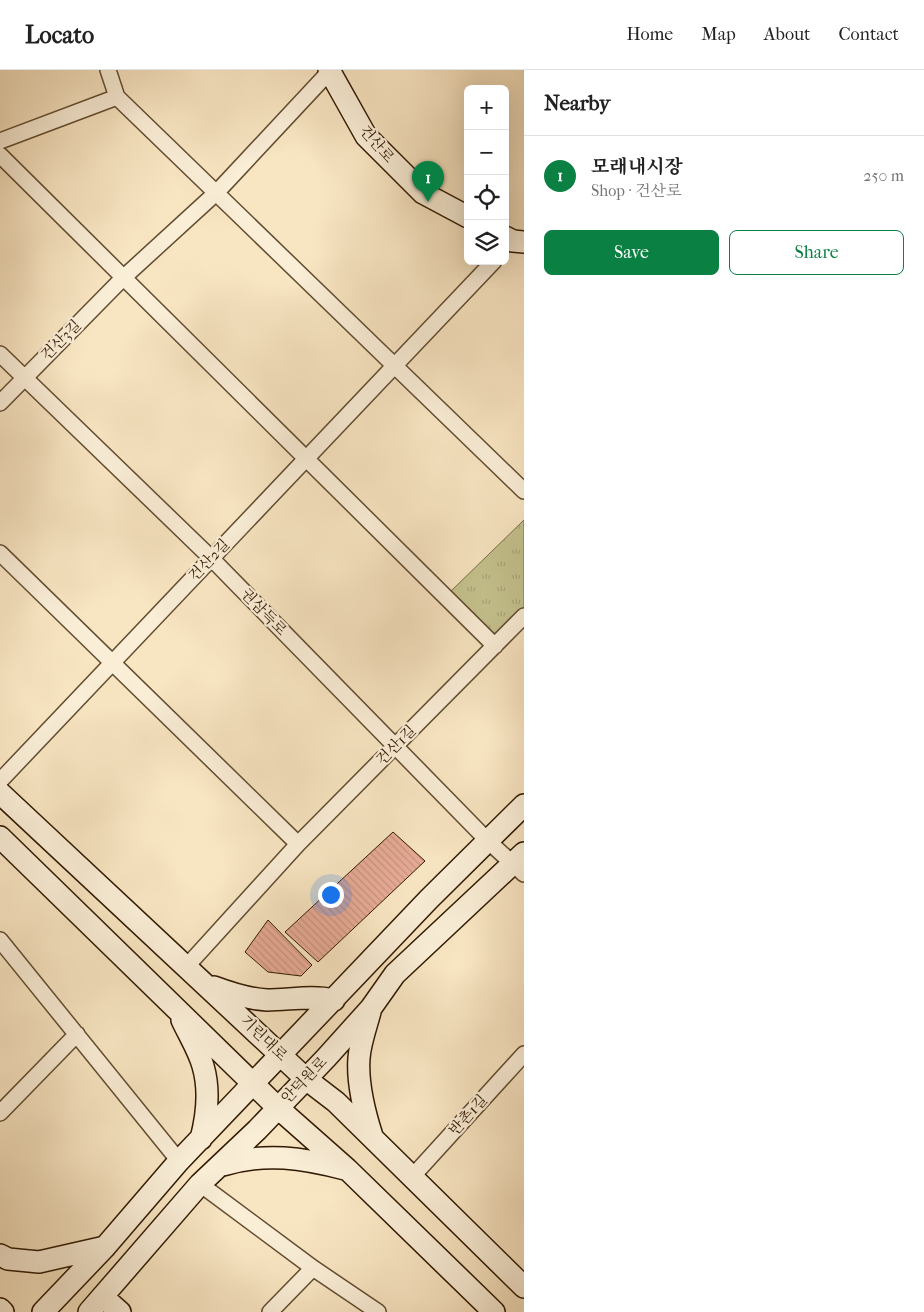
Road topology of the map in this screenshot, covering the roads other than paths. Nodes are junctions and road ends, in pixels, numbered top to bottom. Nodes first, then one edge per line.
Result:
1 (108, 70) edge
2 (329, 70) edge
3 (117, 96) junction
4 (0, 141) edge
5 (0, 156) edge
6 (217, 192) junction
7 (464, 215) edge
8 (490, 265) edge
9 (122, 278) junction
10 (0, 354) edge
11 (395, 365) junction
12 (24, 378) junction
13 (0, 402) edge
14 (305, 459) junction
15 (524, 491) edge
16 (0, 553) edge
17 (211, 558) junction
18 (524, 616) edge
19 (495, 646) junction
20 (112, 662) junction
21 (395, 746) junction
22 (0, 781) edge
23 (0, 793) edge
24 (524, 805) edge
25 (0, 837) edge
26 (488, 842) junction
27 (298, 844) junction
28 (520, 864) edge
29 (0, 940) edge
30 (187, 966) junction
31 (206, 984) junction
32 (334, 1000) junction
33 (371, 1008) junction
34 (176, 1009) junction
35 (77, 1034) junction
36 (282, 1055) junction
37 (521, 1065) edge
38 (306, 1079) junction
39 (255, 1084) junction
40 (278, 1108) junction
41 (0, 1113) edge
42 (373, 1138) junction
43 (201, 1139) junction
44 (180, 1161) junction
45 (220, 1166) junction
46 (347, 1169) junction
47 (412, 1177) junction
48 (200, 1184) junction
49 (105, 1248) junction
50 (0, 1256) edge
51 (313, 1268) junction
52 (524, 1287) edge
53 (96, 1305) edge
54 (44, 1312) edge
55 (120, 1312) edge
56 (270, 1312) edge
57 (378, 1312) edge
58 (494, 1312) edge

1 - 3 street
2 - 6 street, 건산3길
2 - 7 street, 건산로
3 - 4 street
3 - 6 street
5 - 9 street
6 - 9 street, 건산3길
6 - 11 street
8 - 11 street, 건산2길
9 - 12 street, 건산3길
9 - 14 street
10 - 12 street, 권삼득로
11 - 14 street, 건산2길
11 - 15 street
12 - 13 street, 건산3길
12 - 17 street, 권삼득로
14 - 17 street, 건산2길
14 - 19 street
16 - 20 street
17 - 20 street, 건산2길
17 - 21 street, 권삼득로
18 - 19 street, 건산1길
19 - 21 street, 건산1길
20 - 22 street, 건산2길
20 - 27 street
21 - 26 street, 권삼득로
21 - 27 street, 건산1길
23 - 30 street, 기린대로
24 - 26 street
25 - 34 street
26 - 28 street, 권삼득로
26 - 32 street
27 - 30 street, 건산1길
28 - 33 street, 안덕원로
29 - 35 street
30 - 31 street, 기린대로
31 - 32 street
31 - 36 street, 기린대로
32 - 36 street
33 - 38 street, 안덕원로
33 - 42 street
34 - 39 street
34 - 43 street
35 - 41 street
35 - 44 street
36 - 38 street, 기린대로
36 - 39 street
37 - 47 street, 반촌1길
38 - 40 street, 안덕원로
38 - 42 street, 기린대로
39 - 40 street
39 - 43 street
40 - 45 street, 안덕원로
40 - 46 street
42 - 47 street, 기린대로
43 - 44 street
44 - 49 street
45 - 46 street
45 - 48 street, 안덕원로
46 - 58 street
47 - 52 street, 기린대로
48 - 51 street
48 - 53 street, 안덕원로
49 - 50 street
49 - 54 street
51 - 56 street
51 - 57 street
53 - 55 street

